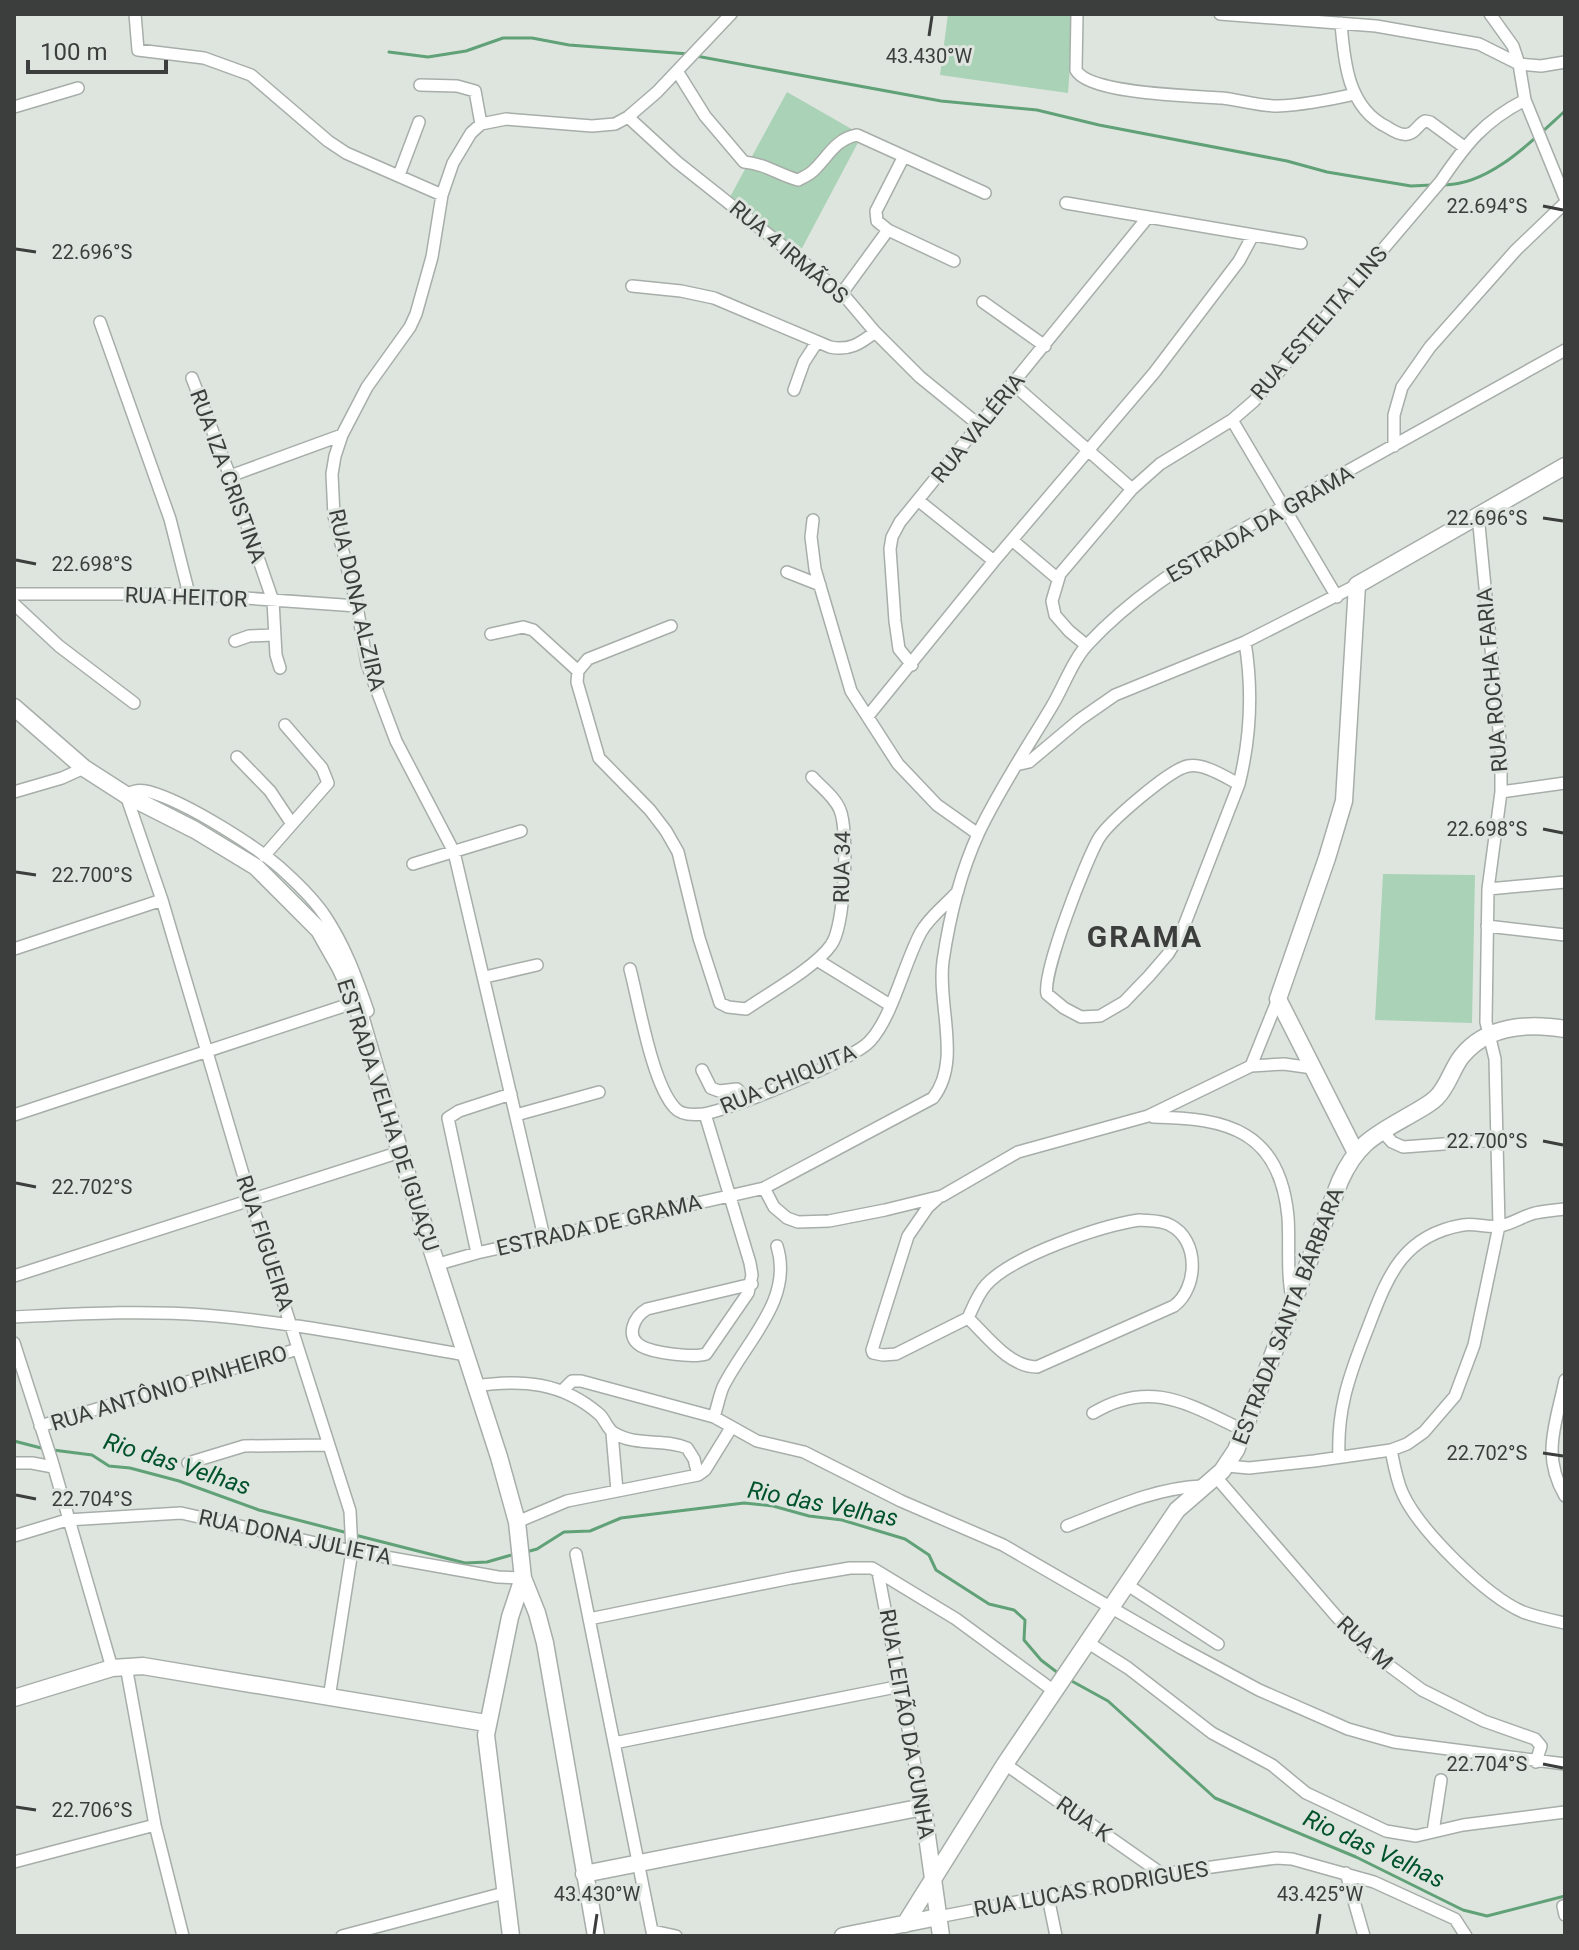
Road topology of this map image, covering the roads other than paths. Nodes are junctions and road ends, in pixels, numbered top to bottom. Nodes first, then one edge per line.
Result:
1 (135, 14) edge
2 (731, 14) edge
3 (1077, 14) edge
4 (1220, 14) edge
5 (1490, 14) edge
6 (1341, 23) junction
7 (1565, 62) edge
8 (1519, 64) junction
9 (677, 71) junction
10 (420, 85) dead end
11 (78, 88) dead end
12 (1355, 94) junction
13 (1525, 100) junction
14 (14, 107) edge
15 (628, 117) junction
16 (419, 122) dead end
17 (481, 124) junction
18 (1464, 147) junction
19 (903, 158) junction
20 (399, 175) junction
21 (985, 193) dead end
22 (442, 195) junction
23 (1565, 200) edge
24 (1066, 203) dead end
25 (1148, 217) junction
26 (888, 230) junction
27 (1253, 235) junction
28 (1301, 243) dead end
29 (954, 261) dead end
30 (632, 286) dead end
31 (842, 293) junction
32 (983, 302) dead end
33 (100, 322) dead end
34 (875, 332) junction
35 (817, 342) junction
36 (1045, 346) junction
37 (1564, 352) edge
38 (192, 378) dead end
39 (1014, 385) junction
40 (794, 390) dead end
41 (1232, 420) junction
42 (979, 425) junction
43 (342, 435) junction
44 (1394, 446) junction
45 (1089, 449) junction
46 (1565, 466) edge
47 (230, 476) junction
48 (1132, 489) junction
49 (919, 501) junction
50 (1284, 507) junction
51 (1478, 515) junction
52 (813, 520) dead end
53 (1012, 540) junction
54 (994, 561) junction
55 (787, 572) dead end
56 (1058, 579) junction
57 (820, 585) junction
58 (1357, 585) junction
59 (14, 594) edge
60 (189, 594) junction
61 (1337, 597) junction
62 (273, 601) junction
63 (14, 604) edge
64 (357, 606) junction
65 (671, 626) dead end
66 (491, 634) dead end
67 (275, 635) junction
68 (235, 641) dead end
69 (1245, 642) junction
70 (1086, 645) junction
71 (912, 665) junction
72 (280, 668) dead end
73 (578, 671) junction
74 (134, 703) dead end
75 (14, 707) edge
76 (868, 716) junction
77 (285, 725) dead end
78 (237, 757) dead end
79 (1016, 765) junction
80 (84, 768) junction
81 (812, 777) dead end
82 (1565, 783) edge
83 (1239, 784) junction
84 (14, 792) edge
85 (1501, 792) junction
86 (126, 795) junction
87 (292, 824) junction
88 (521, 831) dead end
89 (978, 834) junction
90 (454, 852) junction
91 (264, 856) junction
92 (413, 864) dead end
93 (1565, 882) edge
94 (959, 889) junction
95 (1488, 889) junction
96 (162, 900) junction
97 (1487, 926) junction
98 (1565, 935) edge
99 (14, 949) edge
100 (817, 960) junction
101 (537, 965) dead end
102 (630, 969) dead end
103 (485, 977) junction
104 (1278, 999) junction
105 (890, 1005) junction
106 (362, 1006) junction
107 (1565, 1029) edge
108 (1490, 1035) junction
109 (207, 1051) junction
110 (1251, 1066) junction
111 (1313, 1068) junction
112 (702, 1070) dead end
113 (599, 1092) dead end
114 (511, 1094) junction
115 (747, 1100) junction
116 (705, 1114) junction
117 (14, 1115) edge
118 (516, 1115) junction
119 (1148, 1116) junction
120 (1383, 1132) junction
121 (1497, 1140) junction
122 (1355, 1151) junction
123 (400, 1152) junction
124 (764, 1188) junction
125 (730, 1196) junction
126 (942, 1196) junction
127 (251, 1201) junction
128 (1565, 1209) edge
129 (1499, 1226) junction
130 (544, 1237) junction
131 (777, 1246) dead end
132 (477, 1253) junction
133 (435, 1265) junction
134 (14, 1276) edge
135 (752, 1284) junction
136 (1294, 1304) junction
137 (14, 1317) edge
138 (968, 1318) junction
139 (292, 1327) junction
140 (14, 1343) edge
141 (298, 1349) junction
142 (465, 1355) junction
143 (1565, 1380) edge
144 (475, 1386) junction
145 (563, 1390) junction
146 (1093, 1413) dead end
147 (714, 1417) junction
148 (731, 1428) junction
149 (41, 1430) junction
150 (1245, 1431) junction
151 (612, 1433) junction
152 (327, 1445) junction
153 (1391, 1450) junction
154 (1339, 1457) junction
155 (14, 1463) edge
156 (188, 1463) dead end
157 (53, 1464) junction
158 (698, 1475) junction
159 (1215, 1476) junction
160 (617, 1491) junction
161 (1565, 1496) edge
162 (67, 1520) junction
163 (1067, 1526) dead end
164 (518, 1530) junction
165 (14, 1536) edge
166 (352, 1549) junction
167 (576, 1554) dead end
168 (522, 1572) junction
169 (878, 1572) junction
170 (1126, 1584) junction
171 (1112, 1607) junction
172 (537, 1613) junction
173 (510, 1617) junction
174 (589, 1619) junction
175 (1565, 1623) edge
176 (1087, 1642) junction
177 (1218, 1644) dead end
178 (119, 1667) junction
179 (901, 1686) junction
180 (1055, 1689) junction
181 (14, 1698) edge
182 (329, 1698) junction
183 (486, 1723) junction
184 (614, 1743) junction
185 (1536, 1762) junction
186 (1005, 1764) junction
187 (1565, 1764) edge
188 (1441, 1780) dead end
189 (923, 1807) junction
190 (1565, 1812) edge
191 (155, 1825) junction
192 (1433, 1832) junction
193 (14, 1862) edge
194 (640, 1864) junction
195 (1346, 1873) junction
196 (584, 1874) junction
197 (1162, 1874) junction
198 (934, 1878) junction
199 (504, 1893) junction
200 (1048, 1897) junction
201 (938, 1917) junction
202 (905, 1924) junction
203 (653, 1934) edge
204 (183, 1936) edge
205 (342, 1936) edge
206 (511, 1936) edge
207 (596, 1936) edge
208 (676, 1936) edge
209 (843, 1936) edge
210 (941, 1936) edge
211 (1056, 1936) edge
212 (1364, 1936) edge
213 (1466, 1936) edge

1 - 20 street
2 - 9 street
3 - 12 street
4 - 6 street
5 - 8 street
6 - 8 street
6 - 12 street
7 - 8 street
8 - 13 street
9 - 15 street
9 - 19 street
10 - 17 street
11 - 14 street
12 - 18 street
13 - 18 street, RUA ESTELITA LINS
13 - 23 street
15 - 17 street
15 - 31 street, RUA 4 IRMÃOS
16 - 20 street
17 - 22 street, RUA DONA ALZIRA
18 - 41 street, RUA ESTELITA LINS
19 - 21 street
19 - 26 street
20 - 22 street
22 - 43 street, RUA DONA ALZIRA
23 - 44 street
24 - 25 street
25 - 27 street
25 - 36 street, RUA VALÉRIA
26 - 29 street
26 - 31 street
27 - 28 street
27 - 45 street
30 - 35 street
31 - 34 street, RUA 4 IRMÃOS
32 - 36 street
33 - 60 street
34 - 35 street
34 - 42 street, RUA 4 IRMÃOS
35 - 40 street
36 - 39 street, RUA VALÉRIA
37 - 44 street, ESTRADA DA GRAMA
38 - 47 street, RUA IZA CRISTINA
39 - 42 street, RUA VALÉRIA
39 - 45 street
41 - 48 street, RUA ESTELITA LINS
41 - 50 street
42 - 49 street, RUA VALÉRIA
43 - 47 street
43 - 64 street, RUA DONA ALZIRA
44 - 50 street, ESTRADA DA GRAMA
45 - 48 street
45 - 53 street
46 - 51 street
47 - 62 street, RUA IZA CRISTINA
48 - 56 street, RUA ESTELITA LINS
49 - 54 street
49 - 71 street, RUA VALÉRIA
50 - 61 street
50 - 70 street, ESTRADA DA GRAMA
51 - 58 street
51 - 85 street, RUA ROCHA FARIA
52 - 57 street
53 - 54 street
53 - 56 street
54 - 71 street
55 - 57 street
56 - 70 street
57 - 76 street
58 - 61 street
58 - 104 street
59 - 60 street, RUA HEITOR
60 - 62 street, RUA HEITOR
61 - 69 street
62 - 64 street, RUA HEITOR
62 - 67 street, RUA IZA CRISTINA
63 - 74 street
64 - 90 street, RUA DONA ALZIRA
65 - 73 street
66 - 73 street
67 - 68 street
67 - 72 street, RUA IZA CRISTINA
69 - 79 street
69 - 83 street
70 - 79 street, ESTRADA DA GRAMA
71 - 76 street
73 - 100 street, RUA 34
75 - 80 street, ESTRADA VELHA DE IGUAÇU
76 - 89 street
77 - 87 street
78 - 87 street
79 - 89 street, ESTRADA DA GRAMA
80 - 84 street
80 - 86 street, ESTRADA VELHA DE IGUAÇU
81 - 100 street, RUA 34
82 - 85 street
83 - 83 street
85 - 95 street, RUA ROCHA FARIA
86 - 91 street
86 - 96 street, RUA FIGUEIRA
86 - 106 street, ESTRADA VELHA DE IGUAÇU
87 - 91 street
88 - 90 street
89 - 94 street, ESTRADA DA GRAMA
90 - 92 street
90 - 103 street, RUA DONA ALZIRA
91 - 106 street
93 - 95 street
94 - 105 street, RUA CHIQUITA
94 - 124 street, ESTRADA DE GRAMA
95 - 97 street, RUA ROCHA FARIA
96 - 99 street
96 - 109 street, RUA FIGUEIRA
97 - 98 street
97 - 108 street, RUA ROCHA FARIA
100 - 105 street
101 - 103 street
102 - 116 street, RUA CHIQUITA
103 - 114 street, RUA DONA ALZIRA
104 - 110 street
104 - 111 street
105 - 115 street, RUA CHIQUITA
106 - 109 street
106 - 123 street, ESTRADA VELHA DE IGUAÇU
107 - 108 street
108 - 120 street
108 - 121 street, RUA ROCHA FARIA
109 - 117 street
109 - 127 street, RUA FIGUEIRA
110 - 111 street
110 - 119 street
111 - 122 street
112 - 115 street
113 - 118 street
114 - 118 street, RUA DONA ALZIRA
114 - 132 street
115 - 116 street, RUA CHIQUITA
116 - 125 street
118 - 130 street, RUA DONA ALZIRA
119 - 126 street
119 - 136 street
120 - 121 street
120 - 122 street
121 - 129 street, RUA ROCHA FARIA
122 - 136 street, ESTRADA SANTA BÁRBARA
123 - 127 street
123 - 133 street, ESTRADA VELHA DE IGUAÇU
124 - 125 street, ESTRADA DE GRAMA
124 - 126 street
125 - 130 street, ESTRADA DE GRAMA
125 - 135 street
126 - 138 street
127 - 134 street
127 - 139 street, RUA FIGUEIRA
128 - 129 street
129 - 153 street, RUA ROCHA FARIA
129 - 154 street
130 - 132 street, ESTRADA DE GRAMA
131 - 147 street
132 - 133 street, ESTRADA DE GRAMA
133 - 142 street, ESTRADA VELHA DE IGUAÇU
135 - 135 street
136 - 150 street, ESTRADA SANTA BÁRBARA
137 - 139 street
138 - 138 street
139 - 141 street, RUA FIGUEIRA
139 - 142 street
140 - 149 street
141 - 149 street, RUA ANTÔNIO PINHEIRO
141 - 152 street, RUA FIGUEIRA
142 - 144 street, ESTRADA VELHA DE IGUAÇU
143 - 161 street
144 - 145 street
144 - 164 street, ESTRADA VELHA DE IGUAÇU
145 - 147 street
145 - 151 street
146 - 150 street
147 - 148 street
148 - 158 street
148 - 171 street
149 - 157 street
150 - 159 street, ESTRADA SANTA BÁRBARA
151 - 158 street
151 - 160 street
152 - 156 street
152 - 166 street, RUA FIGUEIRA
153 - 154 street
153 - 175 street
154 - 159 street
155 - 157 street
157 - 162 street
158 - 160 street
159 - 163 street
159 - 170 street, ESTRADA SANTA BÁRBARA
159 - 185 street, RUA M
160 - 164 street
162 - 165 street, RUA DONA JULIETA
162 - 166 street, RUA DONA JULIETA
162 - 178 street
164 - 168 street, ESTRADA VELHA DE IGUAÇU
166 - 168 street, RUA DONA JULIETA
166 - 182 street, RUA FIGUEIRA
167 - 174 street
168 - 172 street, ESTRADA VELHA DE IGUAÇU
168 - 173 street, ESTRADA VELHA DE IGUAÇU
169 - 174 street
169 - 179 street, RUA LEITÃO DA CUNHA
169 - 180 street
170 - 171 street, ESTRADA SANTA BÁRBARA
170 - 177 street
171 - 176 street, ESTRADA SANTA BÁRBARA
171 - 185 street
172 - 173 street
172 - 196 street, ESTRADA VELHA DE IGUAÇU
173 - 183 street, ESTRADA VELHA DE IGUAÇU
174 - 184 street
176 - 180 street, ESTRADA SANTA BÁRBARA
176 - 192 street
178 - 181 street
178 - 182 street
178 - 191 street
179 - 184 street
179 - 189 street, RUA LEITÃO DA CUNHA
180 - 186 street, ESTRADA SANTA BÁRBARA
182 - 183 street
183 - 199 street, ESTRADA VELHA DE IGUAÇU
184 - 194 street
185 - 187 street
186 - 197 street, RUA K
186 - 198 street, ESTRADA SANTA BÁRBARA
188 - 192 street
189 - 194 street
189 - 198 street, RUA LEITÃO DA CUNHA
190 - 192 street
191 - 193 street
191 - 204 street
194 - 196 street
194 - 203 street
195 - 197 street, RUA LUCAS RODRIGUES
195 - 212 street
195 - 213 street, RUA LUCAS RODRIGUES
196 - 207 street, ESTRADA VELHA DE IGUAÇU
197 - 200 street, RUA LUCAS RODRIGUES
198 - 201 street, RUA LEITÃO DA CUNHA
198 - 202 street, ESTRADA SANTA BÁRBARA
199 - 205 street
199 - 206 street, ESTRADA VELHA DE IGUAÇU
200 - 201 street, RUA LUCAS RODRIGUES
200 - 211 street
201 - 202 street, RUA LUCAS RODRIGUES
201 - 210 street, RUA LEITÃO DA CUNHA
202 - 209 street, RUA LUCAS RODRIGUES
203 - 208 street

